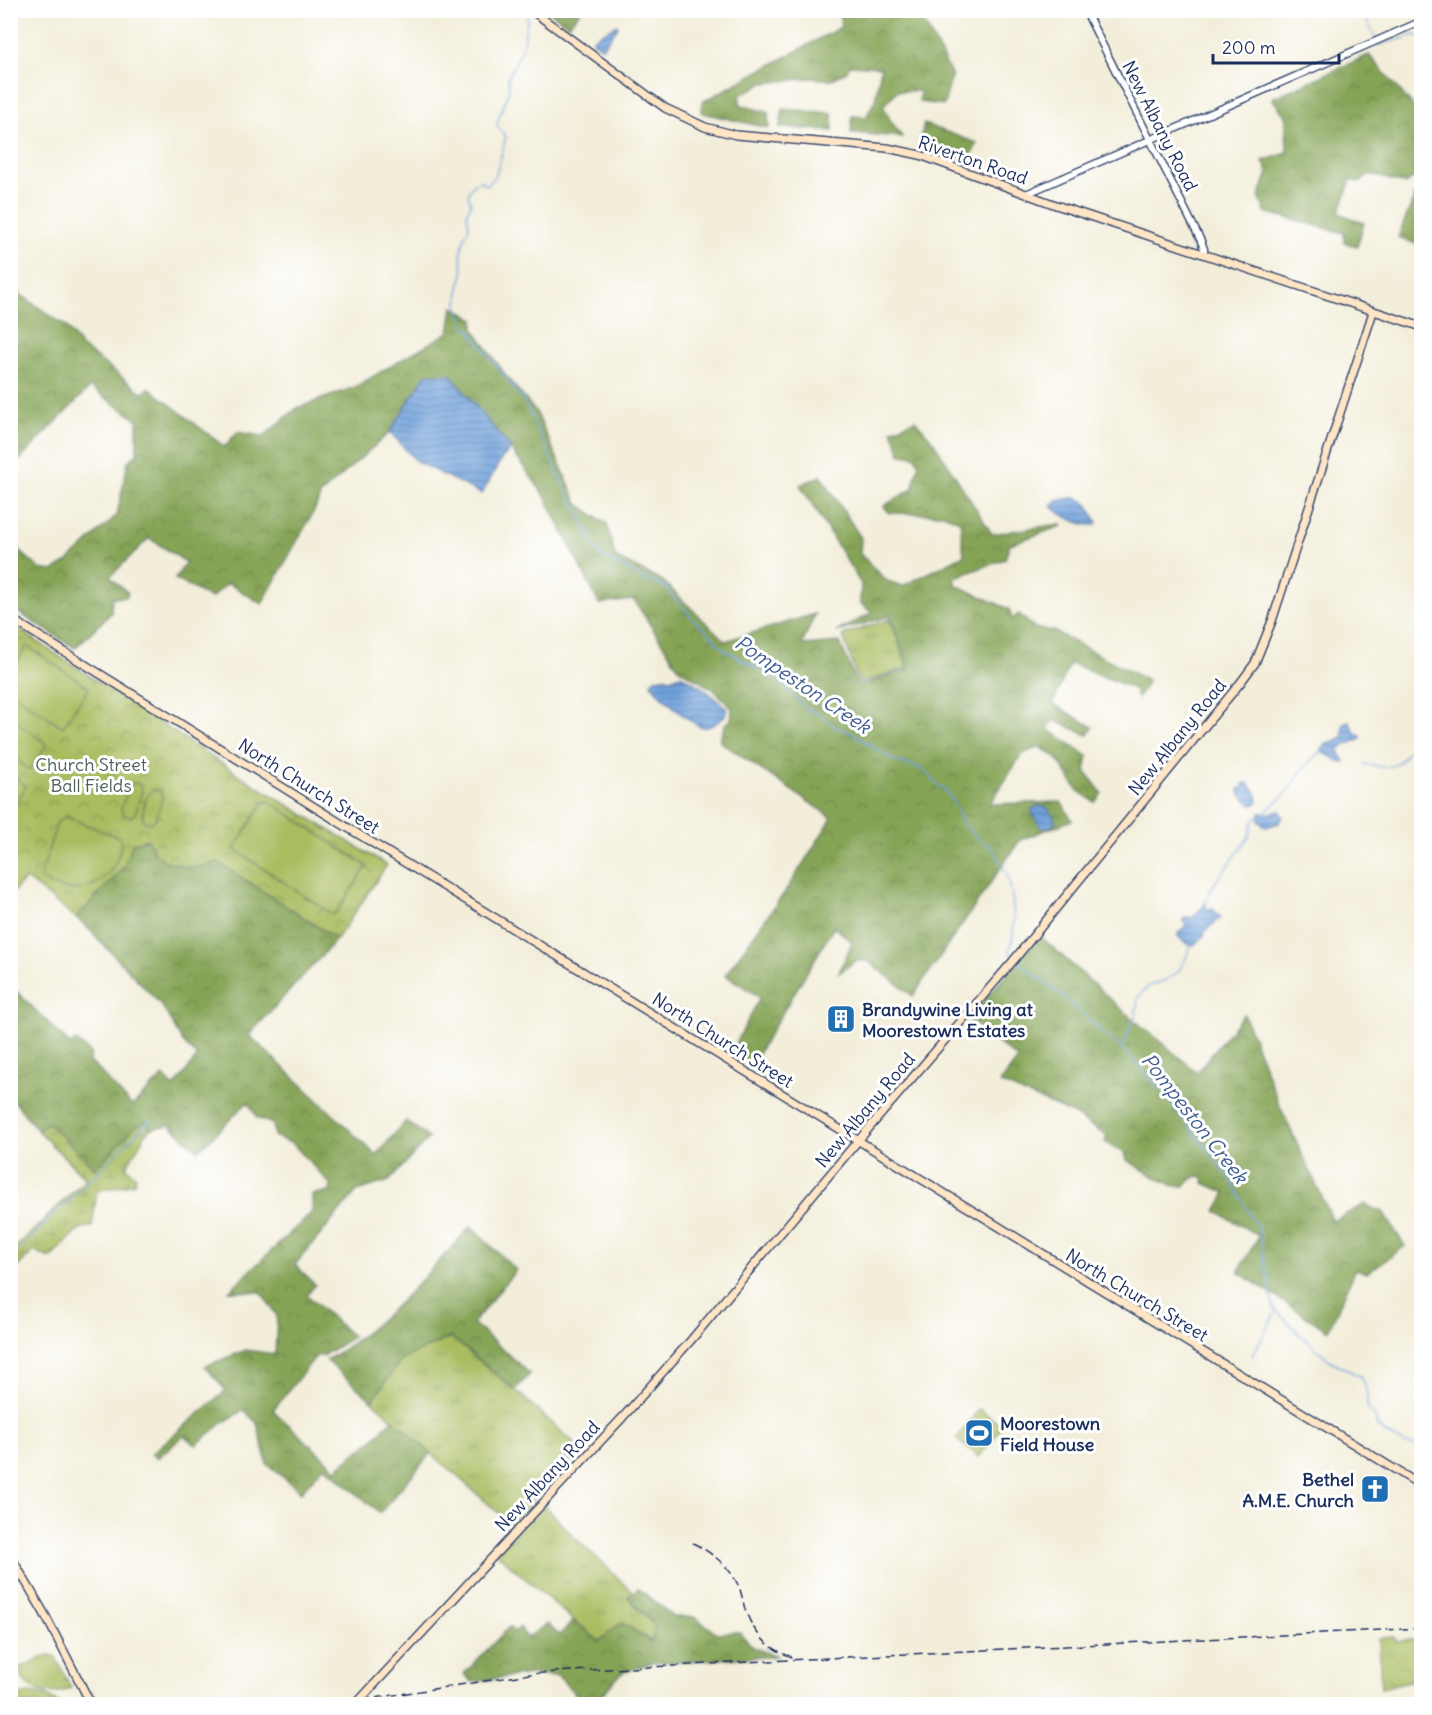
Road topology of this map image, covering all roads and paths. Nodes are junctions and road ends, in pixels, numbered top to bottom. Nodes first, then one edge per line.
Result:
1 (531, 10) edge
2 (1085, 10) edge
3 (1422, 21) edge
4 (1149, 139) junction
5 (1026, 194) junction
6 (1204, 255) junction
7 (1372, 312) junction
8 (1422, 327) edge
9 (10, 618) edge
10 (858, 1141) junction
11 (1422, 1486) edge
12 (10, 1555) edge
13 (91, 1704) edge
14 (356, 1704) edge

1 - 5 main road, Riverton Road
2 - 4 street, New Albany Road
3 - 4 street
4 - 5 street
4 - 6 street, New Albany Road
5 - 6 main road, Riverton Road
6 - 7 main road, Riverton Road
7 - 8 main road, Riverton Road
7 - 10 main road, New Albany Road
9 - 10 main road, North Church Street
10 - 11 main road, North Church Street
10 - 14 main road, New Albany Road
12 - 13 main road

